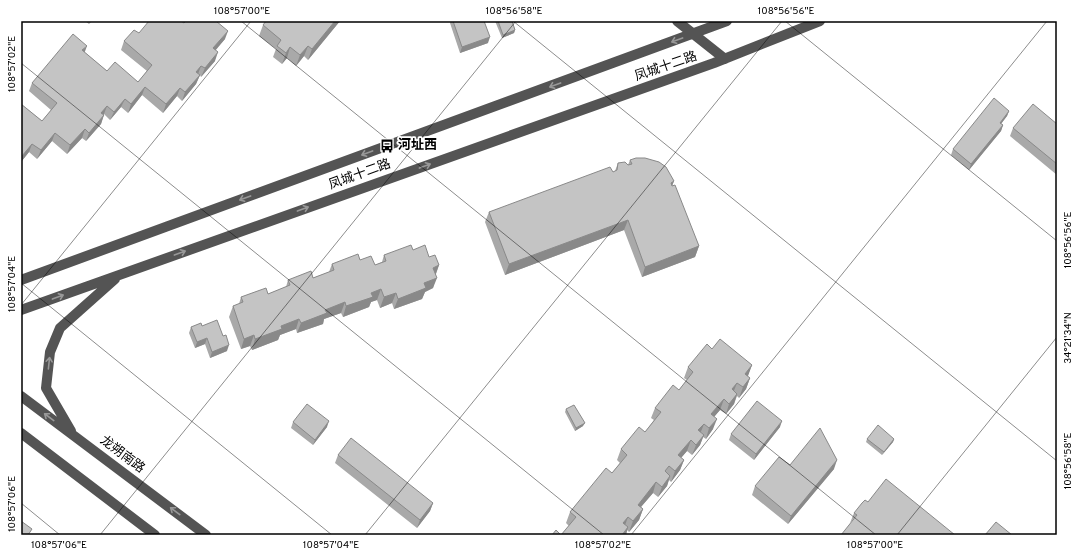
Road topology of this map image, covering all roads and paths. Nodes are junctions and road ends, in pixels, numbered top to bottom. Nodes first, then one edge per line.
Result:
1 (678, 21) edge
2 (727, 21) edge
3 (820, 21) edge
4 (693, 34) junction
5 (725, 59) junction
6 (119, 275) junction
7 (21, 280) edge
8 (21, 310) edge
9 (21, 396) edge
10 (21, 433) edge
11 (75, 436) junction
12 (155, 535) edge
13 (206, 535) edge

1 - 4 street
2 - 4 street, 凤城十二路
3 - 5 street, 凤城十二路
4 - 5 street
4 -> 7 street, 凤城十二路
6 -> 5 street, 凤城十二路
8 -> 6 street, 凤城十二路
11 -> 6 street
11 -> 9 street, 龙朔南路
10 - 12 street
13 -> 11 street, 龙朔南路

